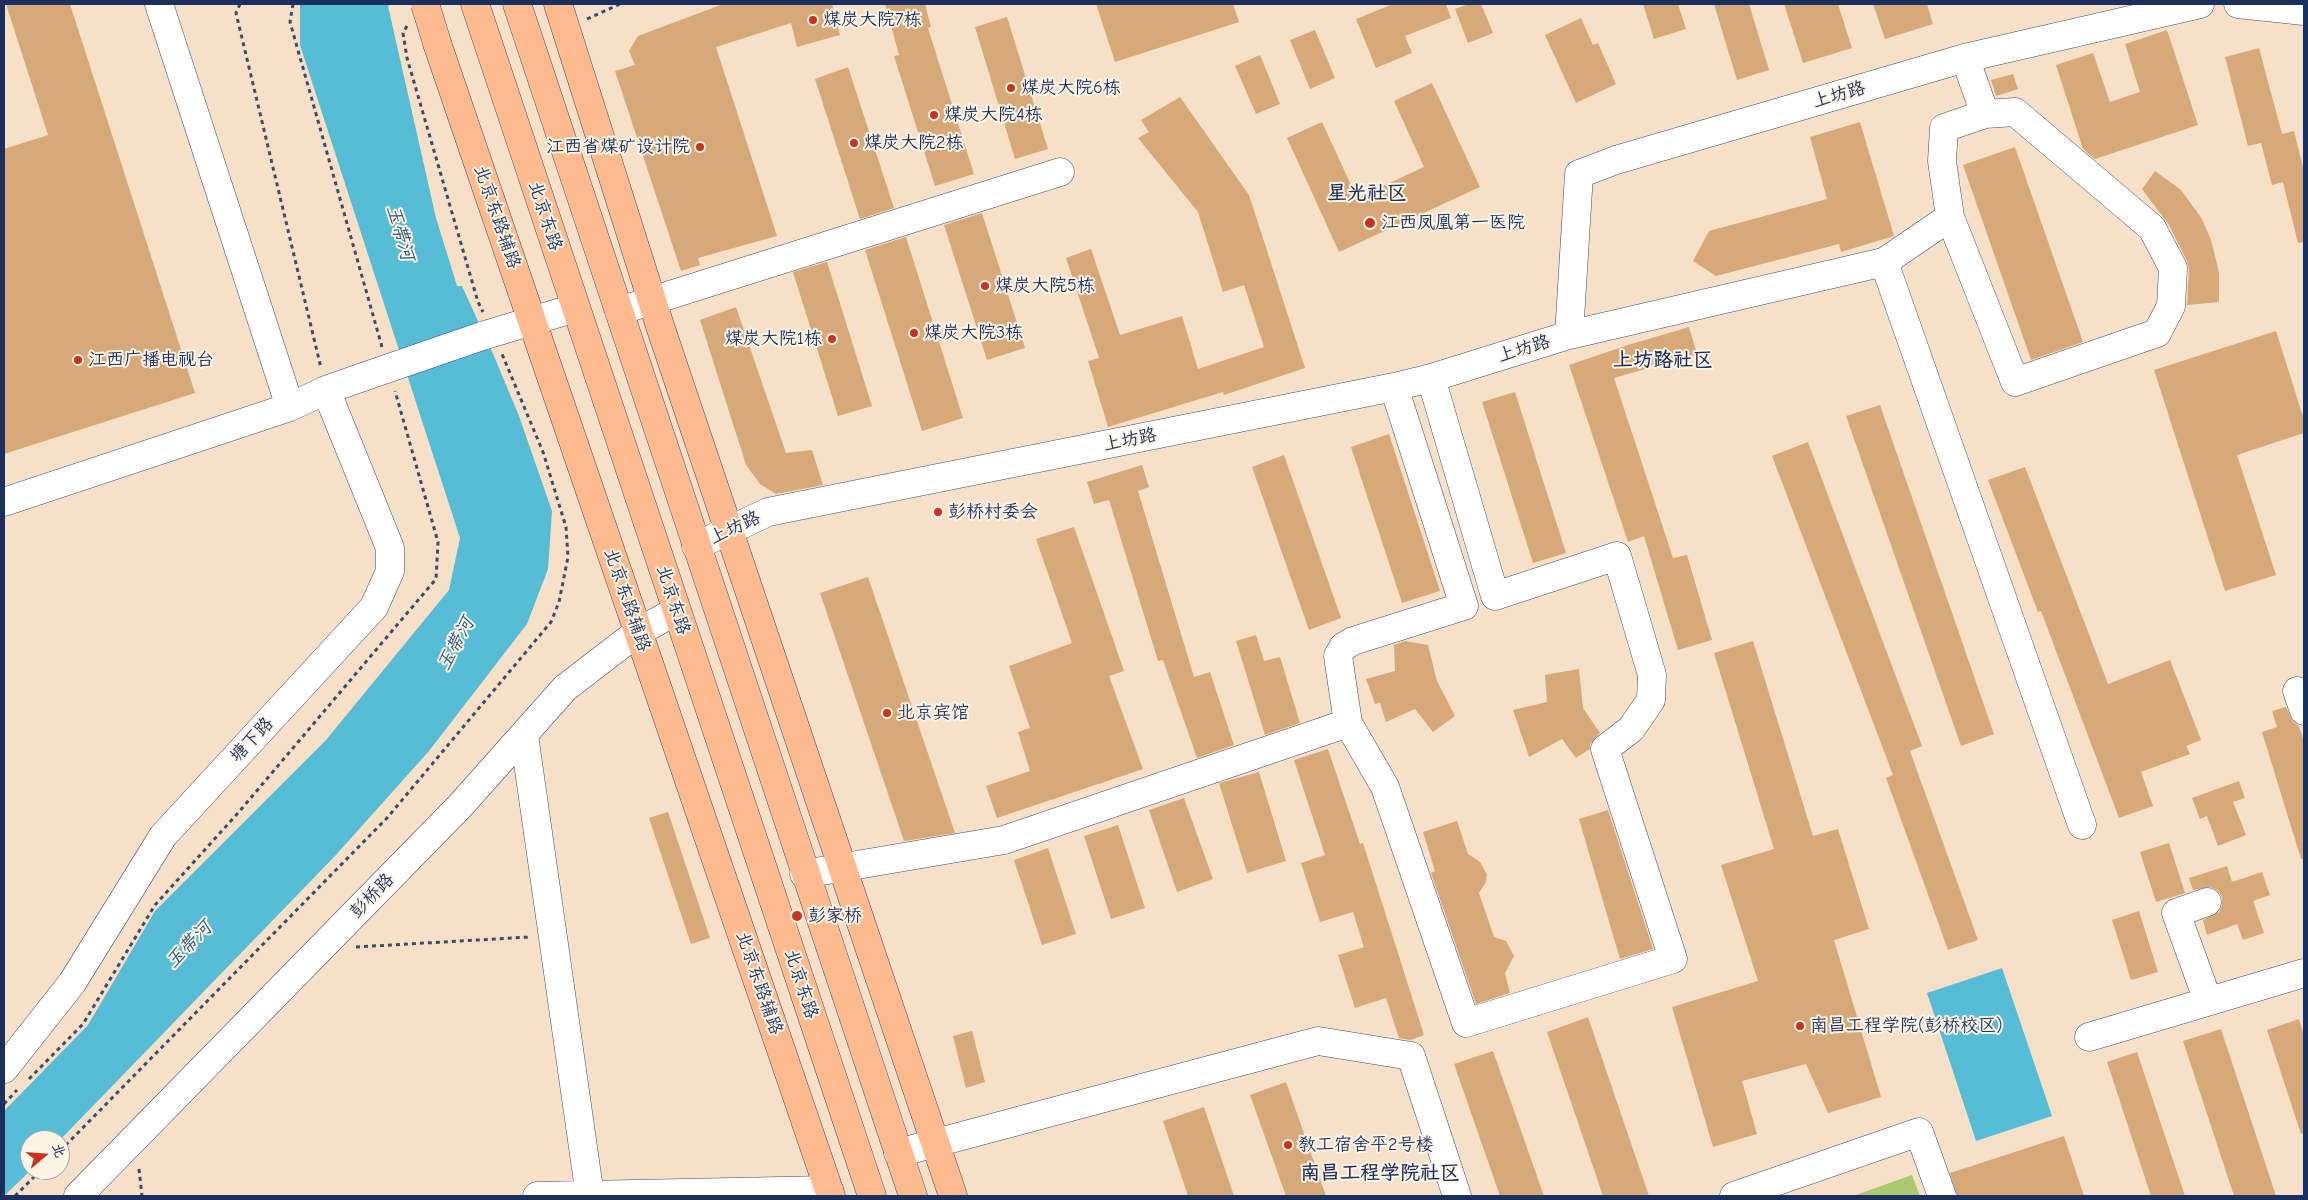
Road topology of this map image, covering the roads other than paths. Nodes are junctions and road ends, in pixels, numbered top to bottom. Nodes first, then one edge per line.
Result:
1 (159, 4) edge
2 (425, 4) edge
3 (518, 4) edge
4 (2200, 4) edge
5 (2238, 4) edge
6 (475, 6) edge
7 (2304, 11) edge
8 (562, 16) edge
9 (1965, 58) junction
10 (1985, 114) junction
11 (1060, 172) dead end
12 (1950, 217) junction
13 (1884, 262) junction
14 (652, 300) junction
15 (575, 308) junction
16 (619, 311) junction
17 (533, 322) junction
18 (1569, 335) junction
19 (1431, 378) junction
20 (1394, 387) junction
21 (326, 390) junction
22 (290, 407) junction
23 (4, 502) edge
24 (729, 530) junction
25 (696, 546) junction
26 (1495, 596) junction
27 (1464, 606) junction
28 (676, 611) junction
29 (638, 632) junction
30 (1348, 723) junction
31 (524, 735) junction
32 (2082, 825) dead end
33 (842, 868) junction
34 (804, 874) junction
35 (2207, 902) dead end
36 (2304, 973) edge
37 (2208, 1001) junction
38 (2089, 1037) dead end
39 (4, 1069) edge
40 (935, 1143) junction
41 (898, 1153) junction
42 (830, 1193) edge
43 (78, 1196) edge
44 (537, 1196) edge
45 (590, 1196) edge
46 (872, 1196) edge
47 (913, 1196) edge
48 (953, 1196) edge
49 (1457, 1196) edge
50 (1734, 1196) edge
51 (1942, 1196) edge

1 - 22 street
2 - 17 main road, 北京东路辅路, bridge
3 - 16 main road
4 - 9 street, 上坊路
5 - 7 street
6 - 15 main road, 北京东路
8 - 14 main road
9 - 10 street
9 - 18 street, 上坊路
10 - 12 street
10 - 12 street
11 - 14 street
12 - 13 street
13 - 18 street
13 - 32 street
14 - 16 street
14 - 24 main road
15 - 17 street
15 - 28 main road, 北京东路
16 - 25 main road
17 - 21 street, bridge
17 - 29 main road, 北京东路辅路
18 - 19 street, 上坊路
19 - 20 street, 上坊路
19 - 26 street
20 - 24 street, 上坊路
20 - 27 street
21 - 22 street
21 - 39 street, 塘下路
22 - 23 street
24 - 25 street, 上坊路
24 - 33 main road
25 - 34 main road
26 - 27 street
26 - 30 street
27 - 30 street
28 - 29 street, 彭桥路
28 - 46 main road, 北京东路
29 - 31 street, 彭桥路
29 - 42 main road, 北京东路辅路
30 - 33 street
31 - 43 street, 彭桥路
31 - 45 street
33 - 34 street
33 - 40 main road
34 - 41 main road
35 - 37 street
36 - 37 street
37 - 38 street
40 - 41 street
40 - 48 main road
40 - 49 street
41 - 47 main road
42 - 45 street
44 - 45 street
50 - 51 street

